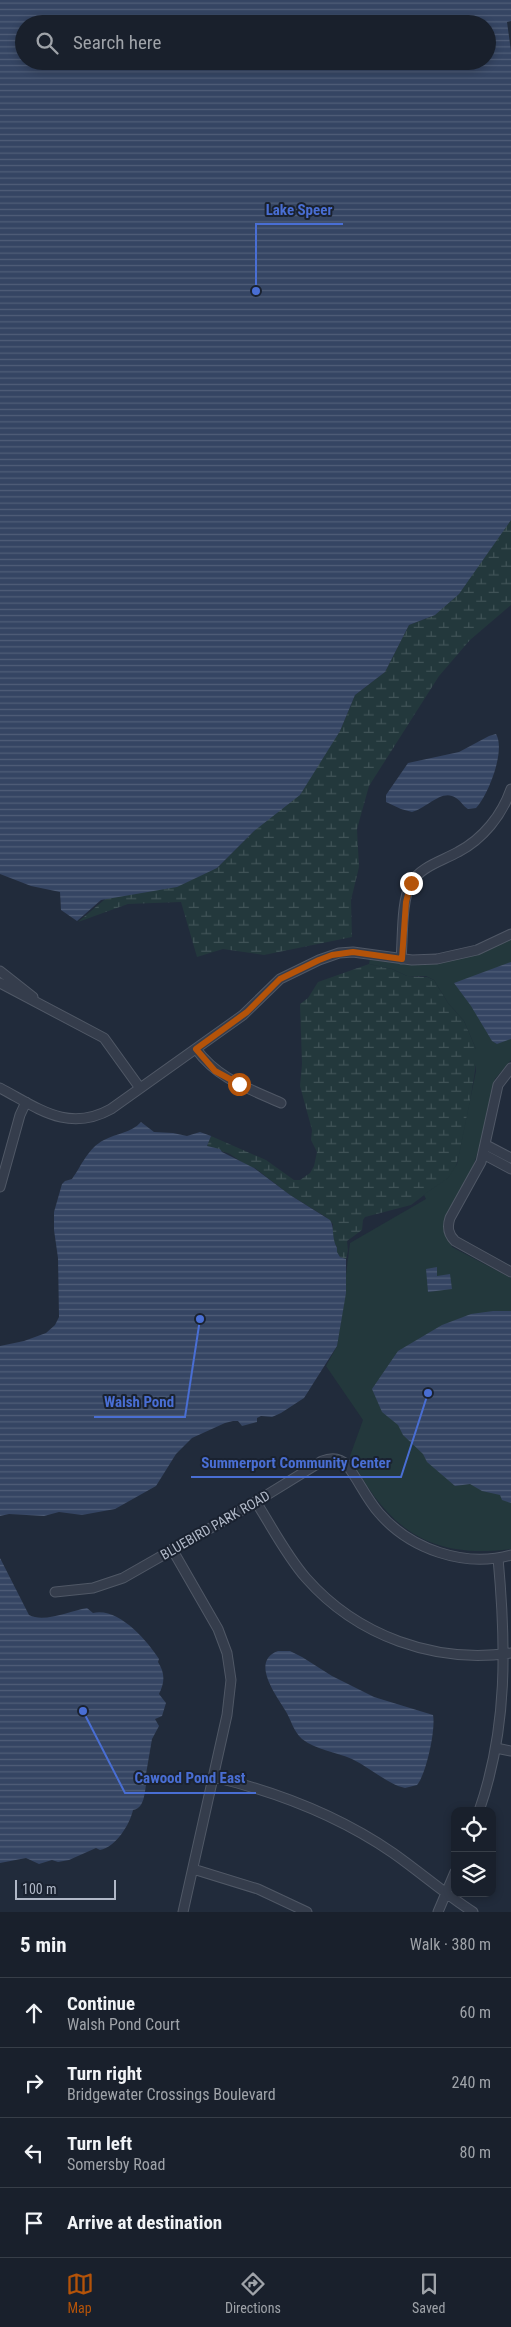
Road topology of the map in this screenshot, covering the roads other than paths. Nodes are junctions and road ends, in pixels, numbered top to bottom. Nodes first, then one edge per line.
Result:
1 (511, 789) edge
2 (511, 934) edge
3 (402, 959) junction
4 (0, 971) edge
5 (0, 983) edge
6 (36, 1001) junction
7 (196, 1049) junction
8 (511, 1068) edge
9 (0, 1088) edge
10 (140, 1088) junction
11 (26, 1102) junction
12 (281, 1103) dead end
13 (485, 1150) junction
14 (511, 1158) edge
15 (511, 1169) edge
16 (0, 1187) edge
17 (511, 1272) edge
18 (256, 1502) junction
19 (172, 1549) junction
20 (511, 1555) edge
21 (498, 1558) junction
22 (55, 1592) dead end
23 (508, 1654) edge
24 (496, 1748) junction
25 (511, 1751) edge
26 (214, 1777) junction
27 (480, 1807) edge
28 (192, 1869) junction
29 (451, 1882) edge
30 (446, 1894) junction
31 (183, 1912) edge
32 (307, 1912) edge
33 (438, 1912) edge
34 (473, 1912) edge

1 - 3 street
2 - 3 street
3 - 7 street
4 - 6 street
5 - 6 street
6 - 10 street
7 - 10 street
7 - 12 street
8 - 13 street
9 - 11 street
10 - 11 street
11 - 16 street
13 - 14 street
13 - 15 street
13 - 17 street
18 - 19 street, BLUEBIRD PARK ROAD
18 - 21 street, BLUEBIRD PARK ROAD
18 - 23 street
19 - 22 street, BLUEBIRD PARK ROAD
19 - 26 street
20 - 21 street, BLUEBIRD PARK ROAD
21 - 23 street
23 - 24 street
24 - 25 street
24 - 27 street
26 - 28 street
26 - 30 street
28 - 31 street
28 - 32 street
29 - 30 street
30 - 33 street
30 - 34 street

